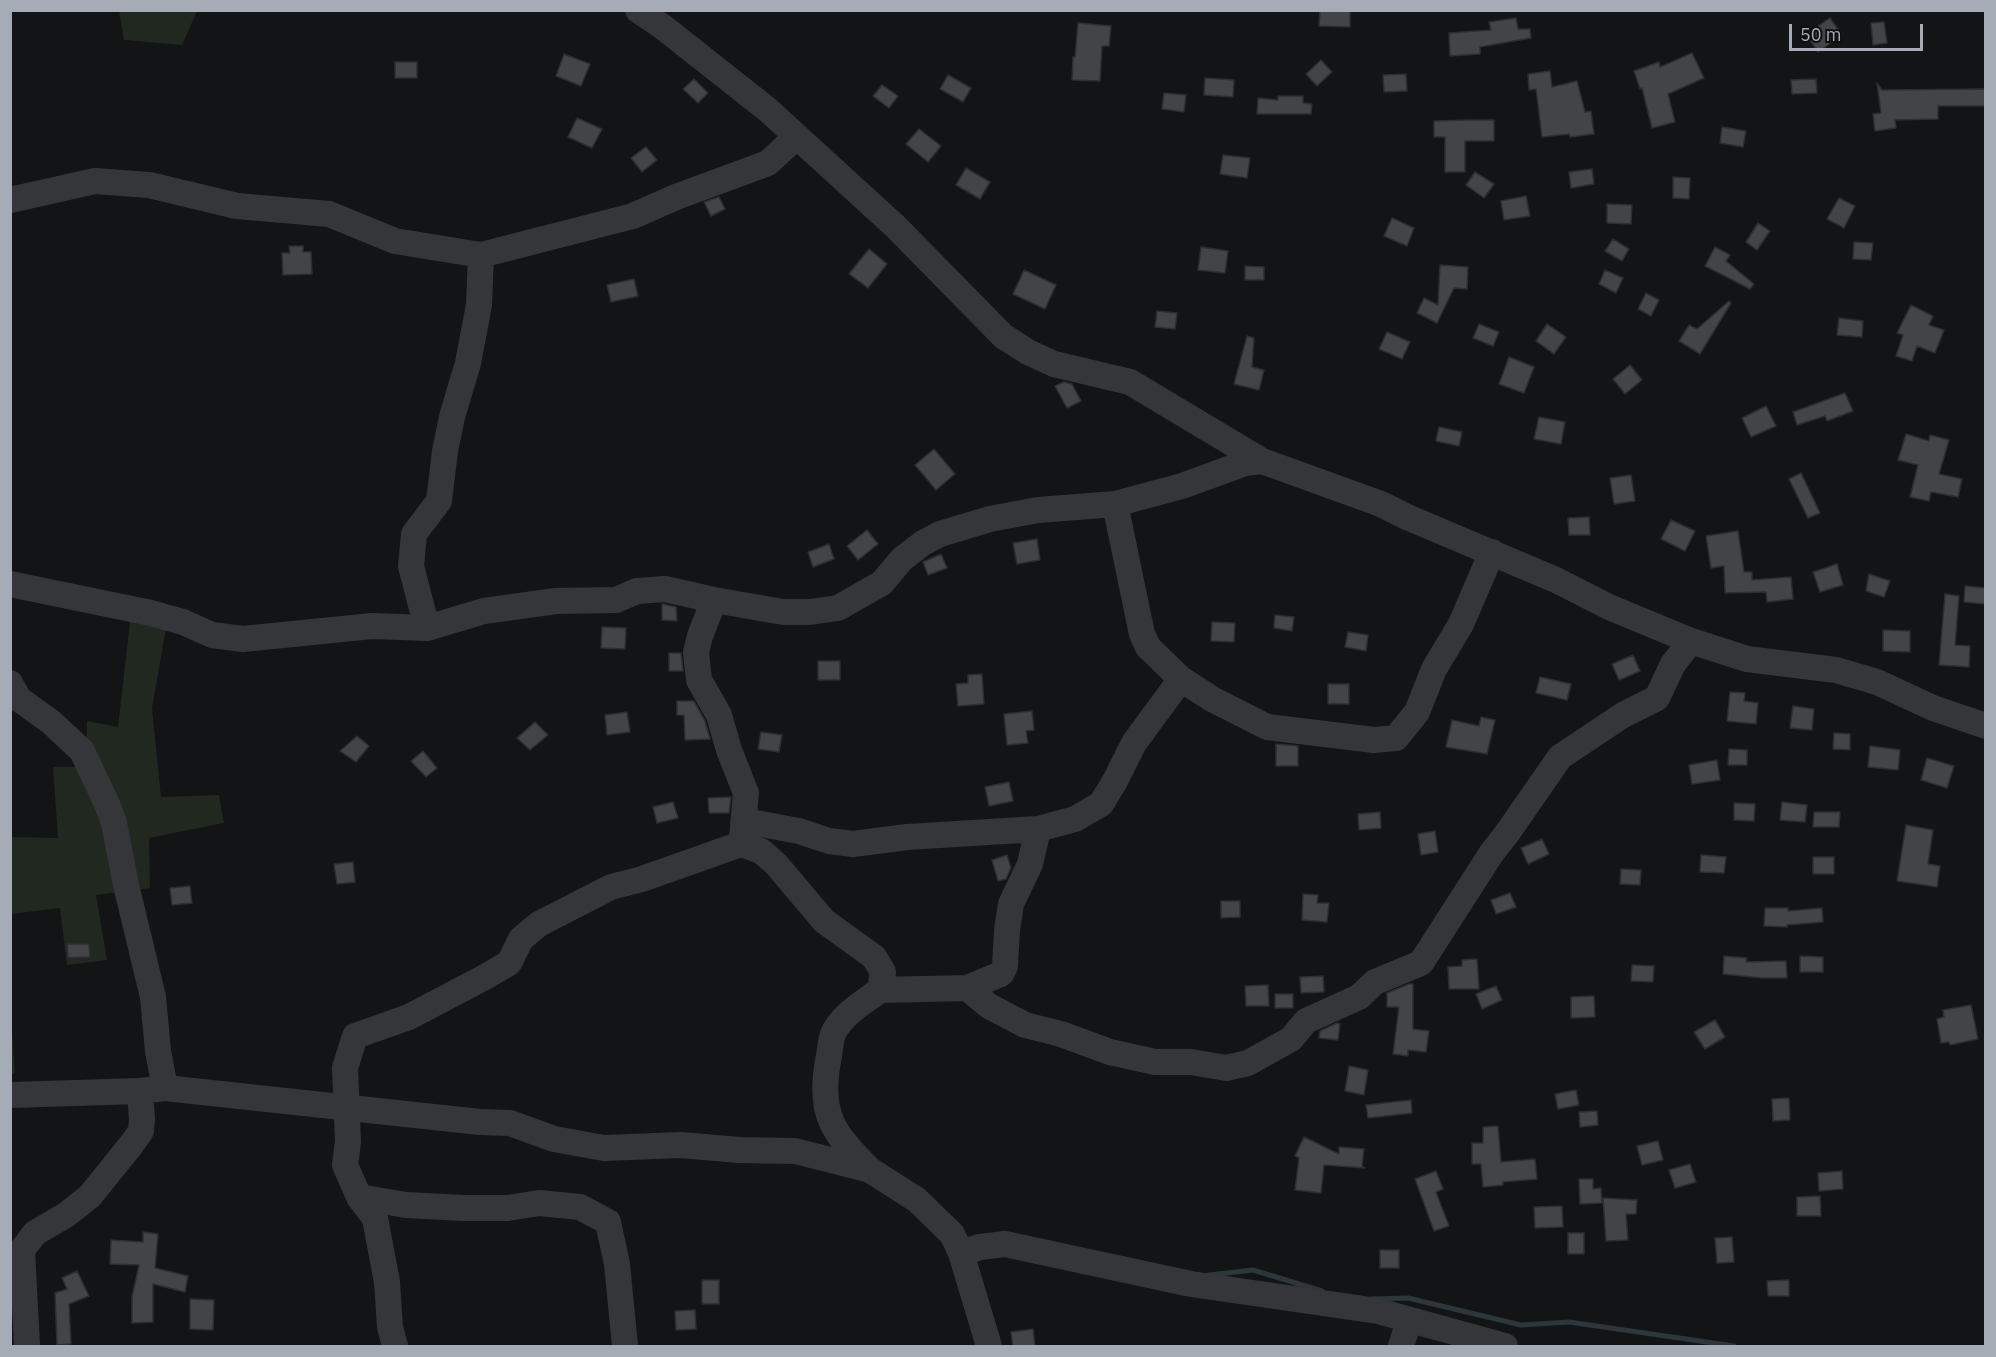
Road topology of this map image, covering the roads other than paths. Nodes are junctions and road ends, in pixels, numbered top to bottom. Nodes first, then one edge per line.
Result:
1 (638, 10) edge
2 (796, 137) junction
3 (10, 200) edge
4 (481, 255) junction
5 (1262, 461) junction
6 (1115, 504) junction
7 (1492, 552) junction
8 (10, 584) edge
9 (714, 600) junction
10 (427, 628) junction
11 (1691, 641) junction
12 (1181, 679) junction
13 (10, 683) edge
14 (1986, 726) edge
15 (1038, 829) junction
16 (743, 832) junction
17 (967, 988) junction
18 (880, 990) junction
19 (165, 1088) junction
20 (140, 1091) junction
21 (10, 1095) edge
22 (347, 1107) junction
23 (870, 1170) junction
24 (359, 1197) junction
25 (960, 1253) junction
26 (1409, 1321) junction
27 (27, 1347) edge
28 (395, 1347) edge
29 (625, 1347) edge
30 (989, 1347) edge
31 (1401, 1347) edge
32 (1505, 1347) edge

1 - 2 street
2 - 4 street
2 - 5 street
3 - 4 street
4 - 10 street
5 - 6 street
5 - 7 street
6 - 9 street
6 - 12 street
7 - 11 street
7 - 12 street
8 - 10 street
9 - 10 street
9 - 16 street
11 - 14 street
11 - 17 street
12 - 15 street
13 - 19 street
15 - 16 street
15 - 17 street
16 - 18 street
16 - 22 street
17 - 18 street
18 - 23 street
19 - 20 street
19 - 22 street
20 - 21 street
20 - 27 street
22 - 23 street
22 - 24 street
23 - 25 street
24 - 28 street
24 - 29 street
25 - 26 street
25 - 30 street
26 - 31 street
26 - 32 street

